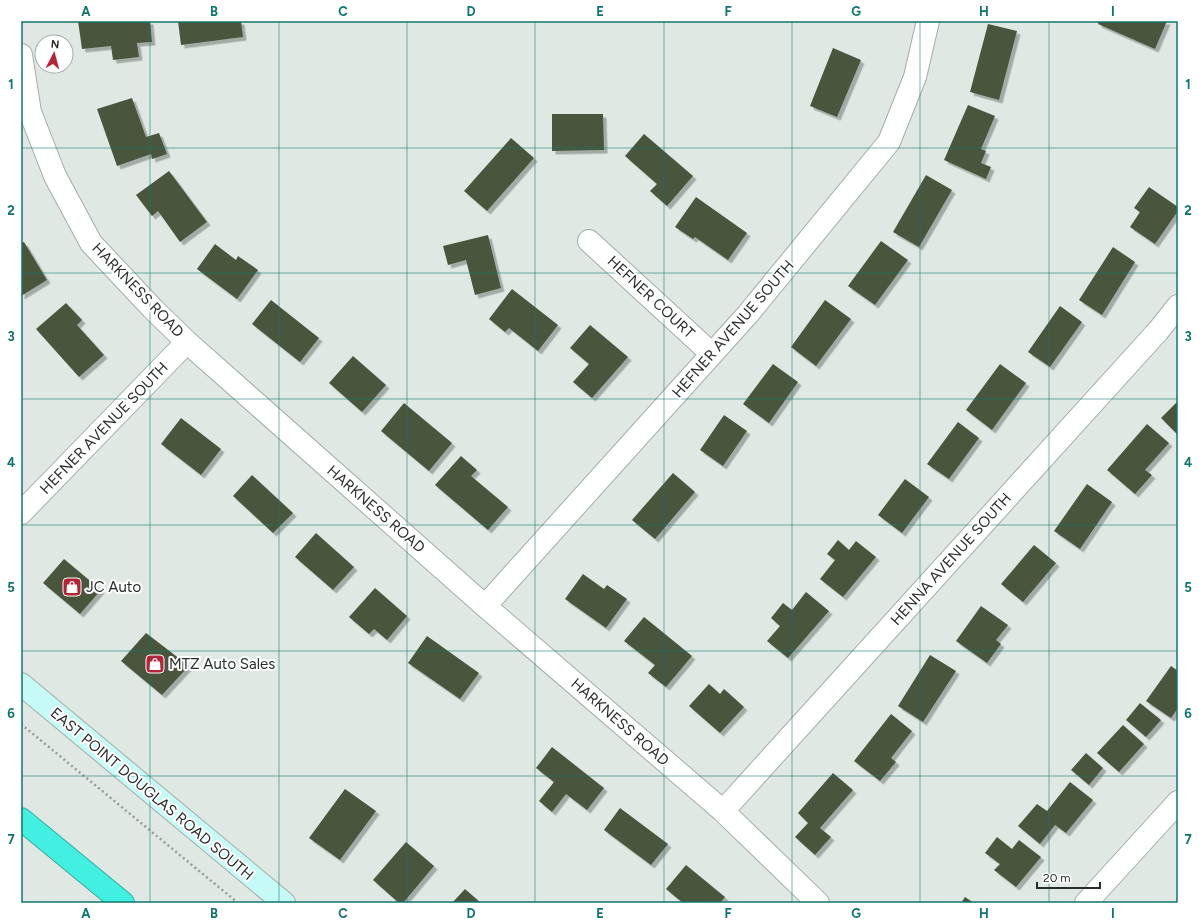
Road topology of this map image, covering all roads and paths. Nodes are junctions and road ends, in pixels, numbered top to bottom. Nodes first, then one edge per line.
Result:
1 (928, 21) edge
2 (21, 55) edge
3 (589, 241) dead end
4 (1178, 306) edge
5 (187, 342) junction
6 (712, 354) junction
7 (21, 513) edge
8 (485, 606) junction
9 (21, 684) edge
10 (21, 724) edge
11 (1178, 802) edge
12 (723, 811) junction
13 (21, 819) edge
14 (123, 903) edge
15 (238, 903) edge
16 (284, 903) edge
17 (818, 903) edge
18 (1086, 903) edge

1 - 6 street, HEFNER AVENUE SOUTH
2 - 5 street, HARKNESS ROAD
3 - 6 street, HEFNER COURT
4 - 12 street, HENNA AVENUE SOUTH
5 - 7 street, HEFNER AVENUE SOUTH
5 - 8 street, HARKNESS ROAD
6 - 8 street, HEFNER AVENUE SOUTH
8 - 12 street, HARKNESS ROAD
9 - 16 street, EAST POINT DOUGLAS ROAD SOUTH
10 - 15 path
11 - 18 street
12 - 17 street, HARKNESS ROAD
13 - 14 highway

